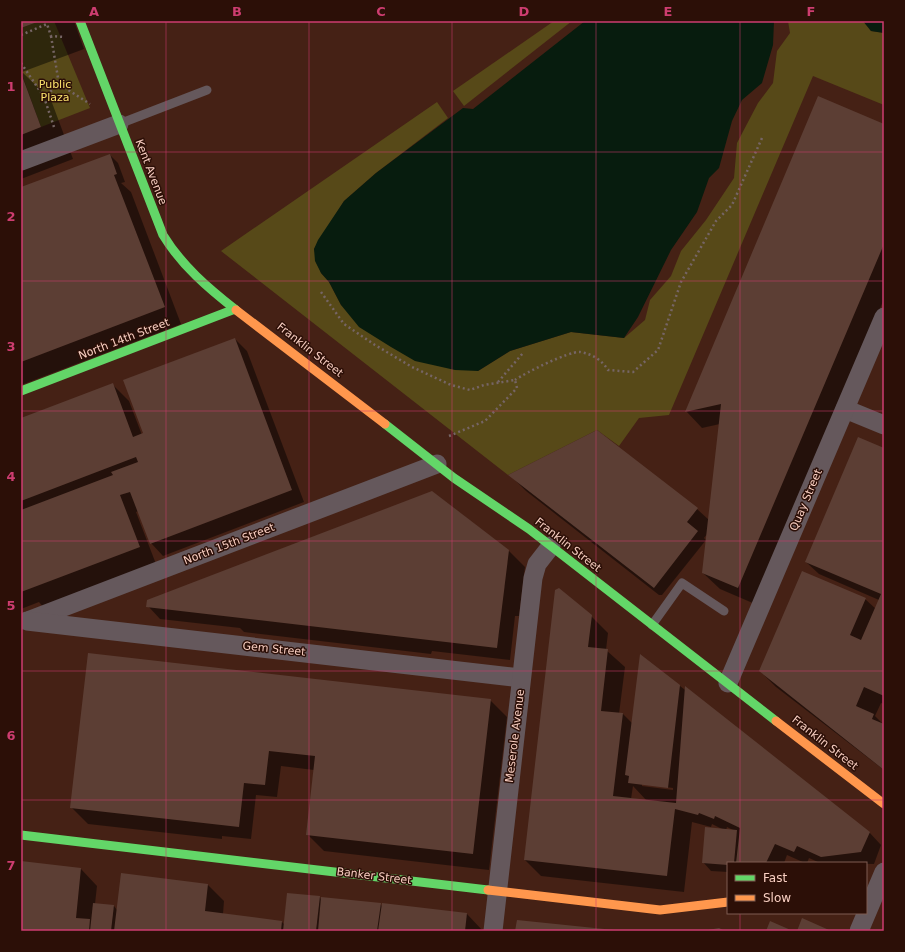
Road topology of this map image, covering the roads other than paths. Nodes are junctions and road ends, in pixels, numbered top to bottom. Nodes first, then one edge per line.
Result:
1 (80, 21) edge
2 (207, 90) dead end
3 (119, 124) junction
4 (21, 161) edge
5 (235, 309) junction
6 (884, 317) edge
7 (21, 391) edge
8 (845, 409) junction
9 (884, 425) edge
10 (437, 464) junction
11 (550, 546) junction
12 (724, 611) dead end
13 (24, 623) edge
14 (652, 625) junction
15 (521, 678) junction
16 (728, 683) junction
17 (884, 804) edge
18 (21, 835) edge
19 (878, 881) edge
20 (497, 891) junction
21 (727, 902) edge
22 (867, 910) edge
23 (865, 914) edge
24 (493, 931) edge
25 (859, 931) edge

1 - 3 main road, Kent Avenue
2 - 3 lane
3 - 4 street
3 - 5 main road, Kent Avenue
5 - 7 main road, North 14th Street
5 - 10 main road, Franklin Street
6 - 8 street, Quay Street
8 - 9 street
8 - 16 street, Quay Street
10 - 11 main road, Franklin Street
10 - 13 street, North 15th Street
11 - 14 main road, Franklin Street
11 - 15 street, Meserole Avenue
12 - 14 lane
13 - 15 street, Gem Street
14 - 16 main road, Franklin Street
15 - 20 street, Meserole Avenue
16 - 17 main road, Franklin Street
18 - 20 main road, Banker Street
19 - 22 street
20 - 21 main road, Banker Street
20 - 24 street, Meserole Avenue
23 - 25 street

